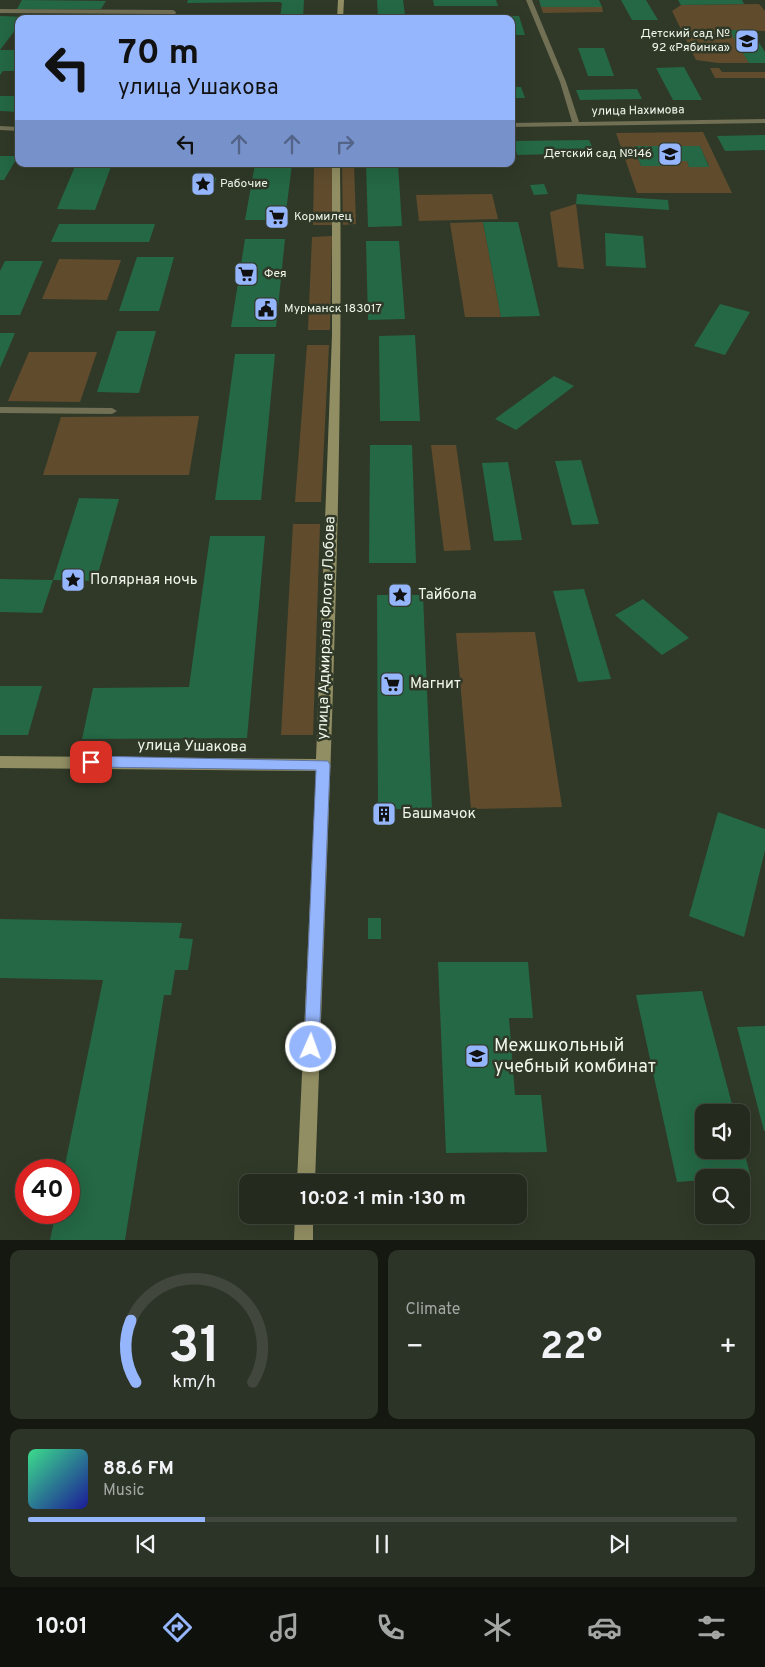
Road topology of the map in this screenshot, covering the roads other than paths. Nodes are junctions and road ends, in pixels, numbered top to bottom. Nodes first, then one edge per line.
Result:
1 (341, 0) edge
2 (529, 0) edge
3 (0, 11) edge
4 (173, 15) edge
5 (340, 15) edge
6 (765, 120) edge
7 (576, 123) junction
8 (515, 125) edge
9 (0, 128) edge
10 (15, 128) edge
11 (336, 167) edge
12 (0, 410) edge
13 (112, 411) dead end
14 (0, 762) edge
15 (323, 765) junction
16 (306, 1174) edge
17 (304, 1224) edge
18 (303, 1240) edge

1 - 5 street
2 - 7 street
3 - 4 street
6 - 7 street, улица Нахимова
7 - 8 street, улица Нахимова
9 - 10 street
11 - 15 street, улица Адмирала Флота Лобова
12 - 13 street
14 - 15 street, улица Ушакова
15 - 16 street, улица Адмирала Флота Лобова
17 - 18 street

